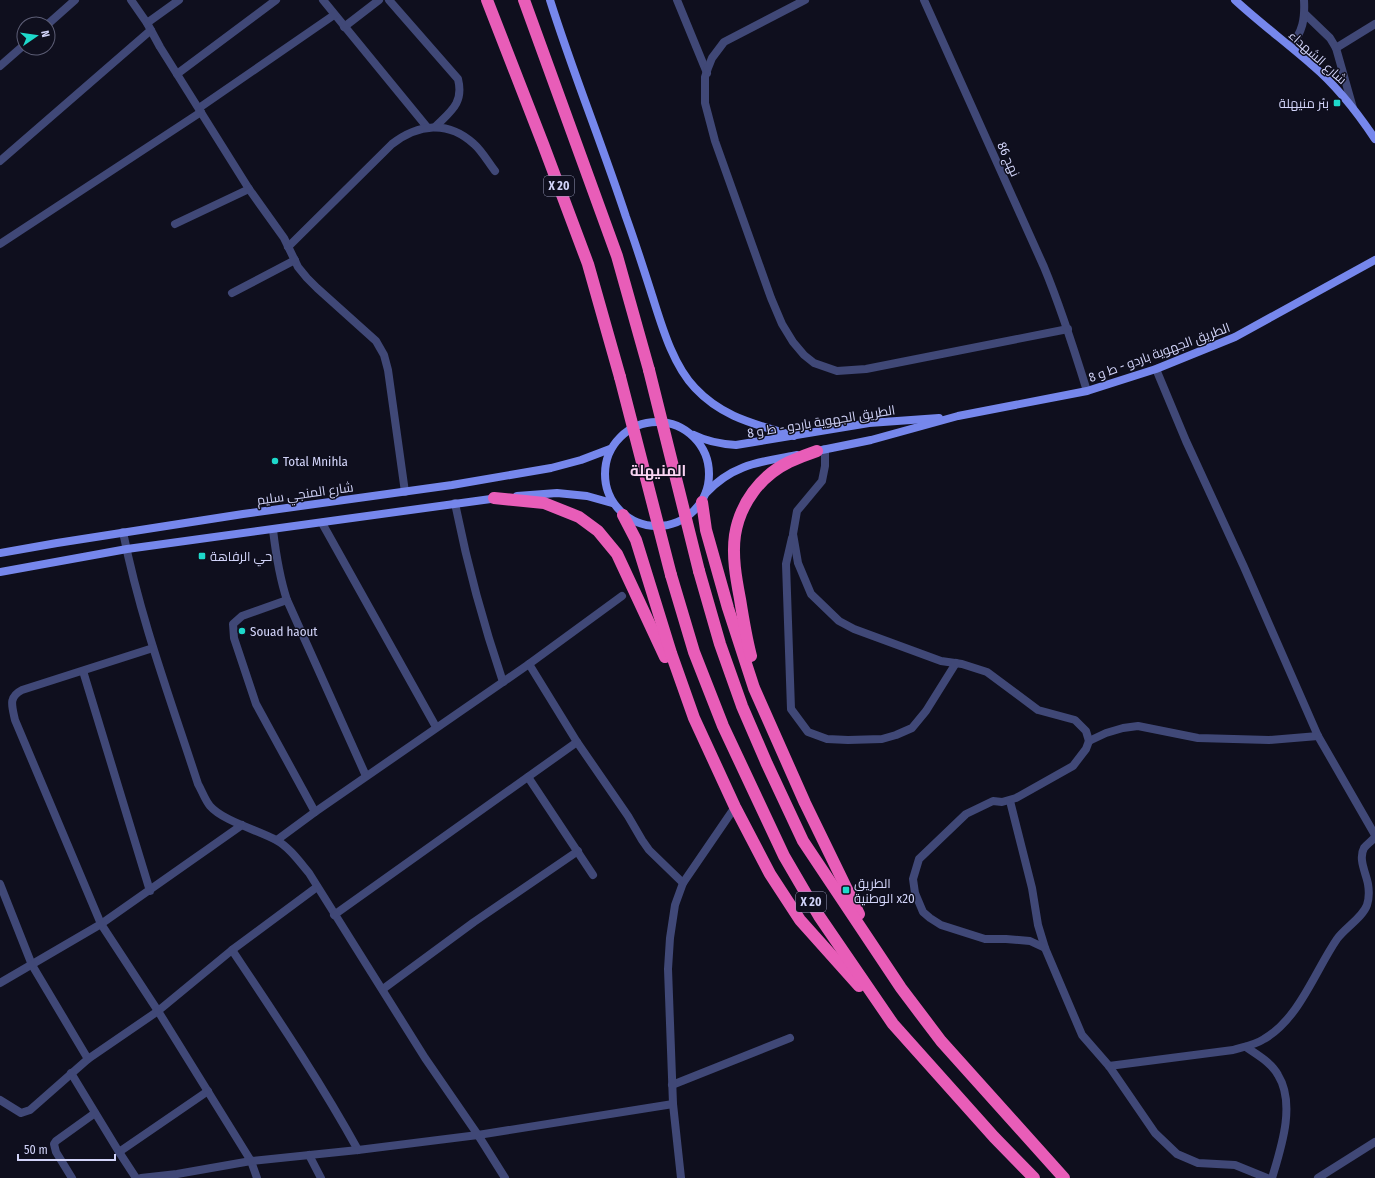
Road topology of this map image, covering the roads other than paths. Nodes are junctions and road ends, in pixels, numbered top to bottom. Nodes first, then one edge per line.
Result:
1 (75, 0) edge
2 (130, 0) edge
3 (179, 0) edge
4 (276, 0) edge
5 (322, 0) edge
6 (379, 0) edge
7 (389, 0) edge
8 (487, 0) edge
9 (524, 0) edge
10 (550, 0) edge
11 (677, 0) edge
12 (805, 0) edge
13 (924, 0) edge
14 (1235, 0) edge
15 (1304, 0) edge
16 (1305, 14) junction
17 (334, 15) junction
18 (56, 17) edge
19 (1375, 24) edge
20 (149, 27) junction
21 (344, 27) junction
22 (1290, 46) junction
23 (1336, 48) junction
24 (16, 52) edge
25 (0, 66) edge
26 (707, 73) junction
27 (177, 74) junction
28 (1353, 108) junction
29 (200, 110) junction
30 (431, 127) junction
31 (1375, 139) edge
32 (0, 161) edge
33 (495, 171) dead end
34 (249, 189) junction
35 (175, 224) dead end
36 (0, 244) edge
37 (288, 247) junction
38 (295, 260) junction
39 (1375, 260) edge
40 (232, 293) dead end
41 (1068, 329) junction
42 (1156, 368) junction
43 (1087, 391) junction
44 (958, 416) junction
45 (690, 433) junction
46 (794, 436) junction
47 (610, 450) junction
48 (821, 450) junction
49 (405, 492) junction
50 (704, 497) junction
51 (494, 498) junction
52 (455, 503) junction
53 (612, 503) junction
54 (624, 515) junction
55 (322, 523) junction
56 (274, 530) junction
57 (124, 532) junction
58 (793, 534) junction
59 (127, 549) junction
60 (0, 553) edge
61 (0, 572) edge
62 (622, 596) dead end
63 (287, 600) junction
64 (153, 648) junction
65 (956, 663) junction
66 (529, 664) junction
67 (83, 671) junction
68 (503, 682) junction
69 (767, 717) junction
70 (694, 718) junction
71 (436, 727) junction
72 (1318, 736) junction
73 (1089, 741) junction
74 (576, 742) junction
75 (366, 776) junction
76 (528, 777) junction
77 (1010, 801) junction
78 (735, 807) junction
79 (315, 812) junction
80 (242, 825) junction
81 (1375, 836) edge
82 (277, 840) junction
83 (578, 851) junction
84 (593, 875) dead end
85 (683, 883) junction
86 (0, 884) edge
87 (317, 887) junction
88 (150, 891) junction
89 (334, 915) junction
90 (101, 924) junction
91 (1045, 948) junction
92 (232, 950) junction
93 (32, 965) junction
94 (0, 983) edge
95 (901, 988) junction
96 (382, 989) junction
97 (158, 1011) junction
98 (893, 1024) junction
99 (790, 1038) dead end
100 (1246, 1047) junction
101 (88, 1059) junction
102 (1109, 1066) junction
103 (71, 1073) junction
104 (672, 1085) junction
105 (208, 1092) junction
106 (0, 1100) edge
107 (673, 1104) junction
108 (95, 1113) junction
109 (478, 1135) junction
110 (1375, 1142) edge
111 (358, 1150) junction
112 (119, 1152) junction
113 (309, 1155) junction
114 (251, 1161) junction
115 (178, 1176) edge
116 (72, 1178) edge
117 (136, 1178) edge
118 (141, 1178) edge
119 (257, 1178) edge
120 (321, 1178) edge
121 (505, 1178) edge
122 (681, 1178) edge
123 (1034, 1178) edge
124 (1064, 1178) edge
125 (1267, 1178) edge
126 (1272, 1178) edge
127 (1318, 1178) edge

1 - 18 street
2 - 20 street
3 - 20 street
4 - 27 street
5 - 17 street
6 - 21 street
7 - 30 street
8 - 98 highway, X 20, bridge
9 - 95 highway, X 20, bridge
10 - 46 main road
11 - 26 street
12 - 26 street
13 - 41 street, نهج 86
14 - 22 main road, شارع الشهداء
15 - 16 street
16 - 22 street
16 - 23 street
17 - 21 street
17 - 29 street
19 - 23 street
20 - 27 street
20 - 32 street
21 - 30 street
22 - 28 main road, شارع الشهداء
23 - 28 street
24 - 25 street
26 - 41 street
27 - 29 street
28 - 31 main road, شارع الشهداء
29 - 34 street
29 - 36 street
30 - 33 street
30 - 37 street
34 - 35 street
34 - 37 street
37 - 38 street
38 - 40 street
38 - 49 street
39 - 42 main road, الطريق الجهوية باردو - ط و 8
41 - 43 street, نهج 86
42 - 43 main road, الطريق الجهوية باردو - ط و 8
42 - 72 street
43 - 44 main road, الطريق الجهوية باردو - ط و 8
44 - 46 main road, الطريق الجهوية باردو - ط و 8
44 - 48 main road, الطريق الجهوية باردو - ط و 8
45 - 46 main road, الطريق الجهوية باردو - ط و 8
45 - 47 main road
45 - 50 main road
47 - 49 main road, شارع المنجي سليم
47 - 53 main road
48 - 50 main road, الطريق الجهوية باردو - ط و 8
48 - 58 street
48 - 69 highway
49 - 57 main road, شارع المنجي سليم
50 - 54 main road
50 - 69 highway, X 20
51 - 52 main road
51 - 53 main road
51 - 70 highway
52 - 55 main road
52 - 68 street
53 - 54 main road
54 - 70 highway, X 20
55 - 56 main road
55 - 71 street
56 - 59 main road
56 - 63 street
57 - 59 street
57 - 60 main road, شارع المنجي سليم
58 - 65 street
58 - 65 street
59 - 61 main road
59 - 64 street
62 - 66 street
63 - 75 street
63 - 79 street
64 - 67 street
64 - 80 street
65 - 73 street
66 - 68 street
66 - 74 street
67 - 88 street
67 - 90 street
68 - 71 street
69 - 95 highway, X 20
70 - 78 highway, X 20
71 - 75 street
72 - 73 street
72 - 81 street
73 - 77 street
74 - 76 street
74 - 85 street
75 - 79 street
76 - 83 street
76 - 89 street
77 - 91 street
77 - 91 street
78 - 85 street
78 - 98 highway, X 20
79 - 82 street
80 - 82 street
80 - 88 street
81 - 100 street
82 - 87 street
83 - 84 street
83 - 96 street
85 - 104 street
86 - 93 street
87 - 89 street
87 - 92 street
88 - 90 street
89 - 96 street
90 - 93 street
90 - 97 street
91 - 102 street
92 - 97 street
92 - 111 street
93 - 94 street
93 - 101 street
95 - 124 highway, X 20
96 - 109 street
97 - 101 street
97 - 105 street
98 - 123 highway, X 20
99 - 104 street
100 - 102 street
100 - 126 street
101 - 103 street
102 - 125 street
103 - 106 street
103 - 108 street
104 - 107 street
105 - 112 street
105 - 114 street
107 - 109 street
107 - 122 street
108 - 112 street
108 - 116 street
109 - 111 street
109 - 121 street
110 - 127 street
111 - 113 street
112 - 117 street
113 - 114 street
113 - 120 street
114 - 115 street
114 - 119 street
115 - 118 street

